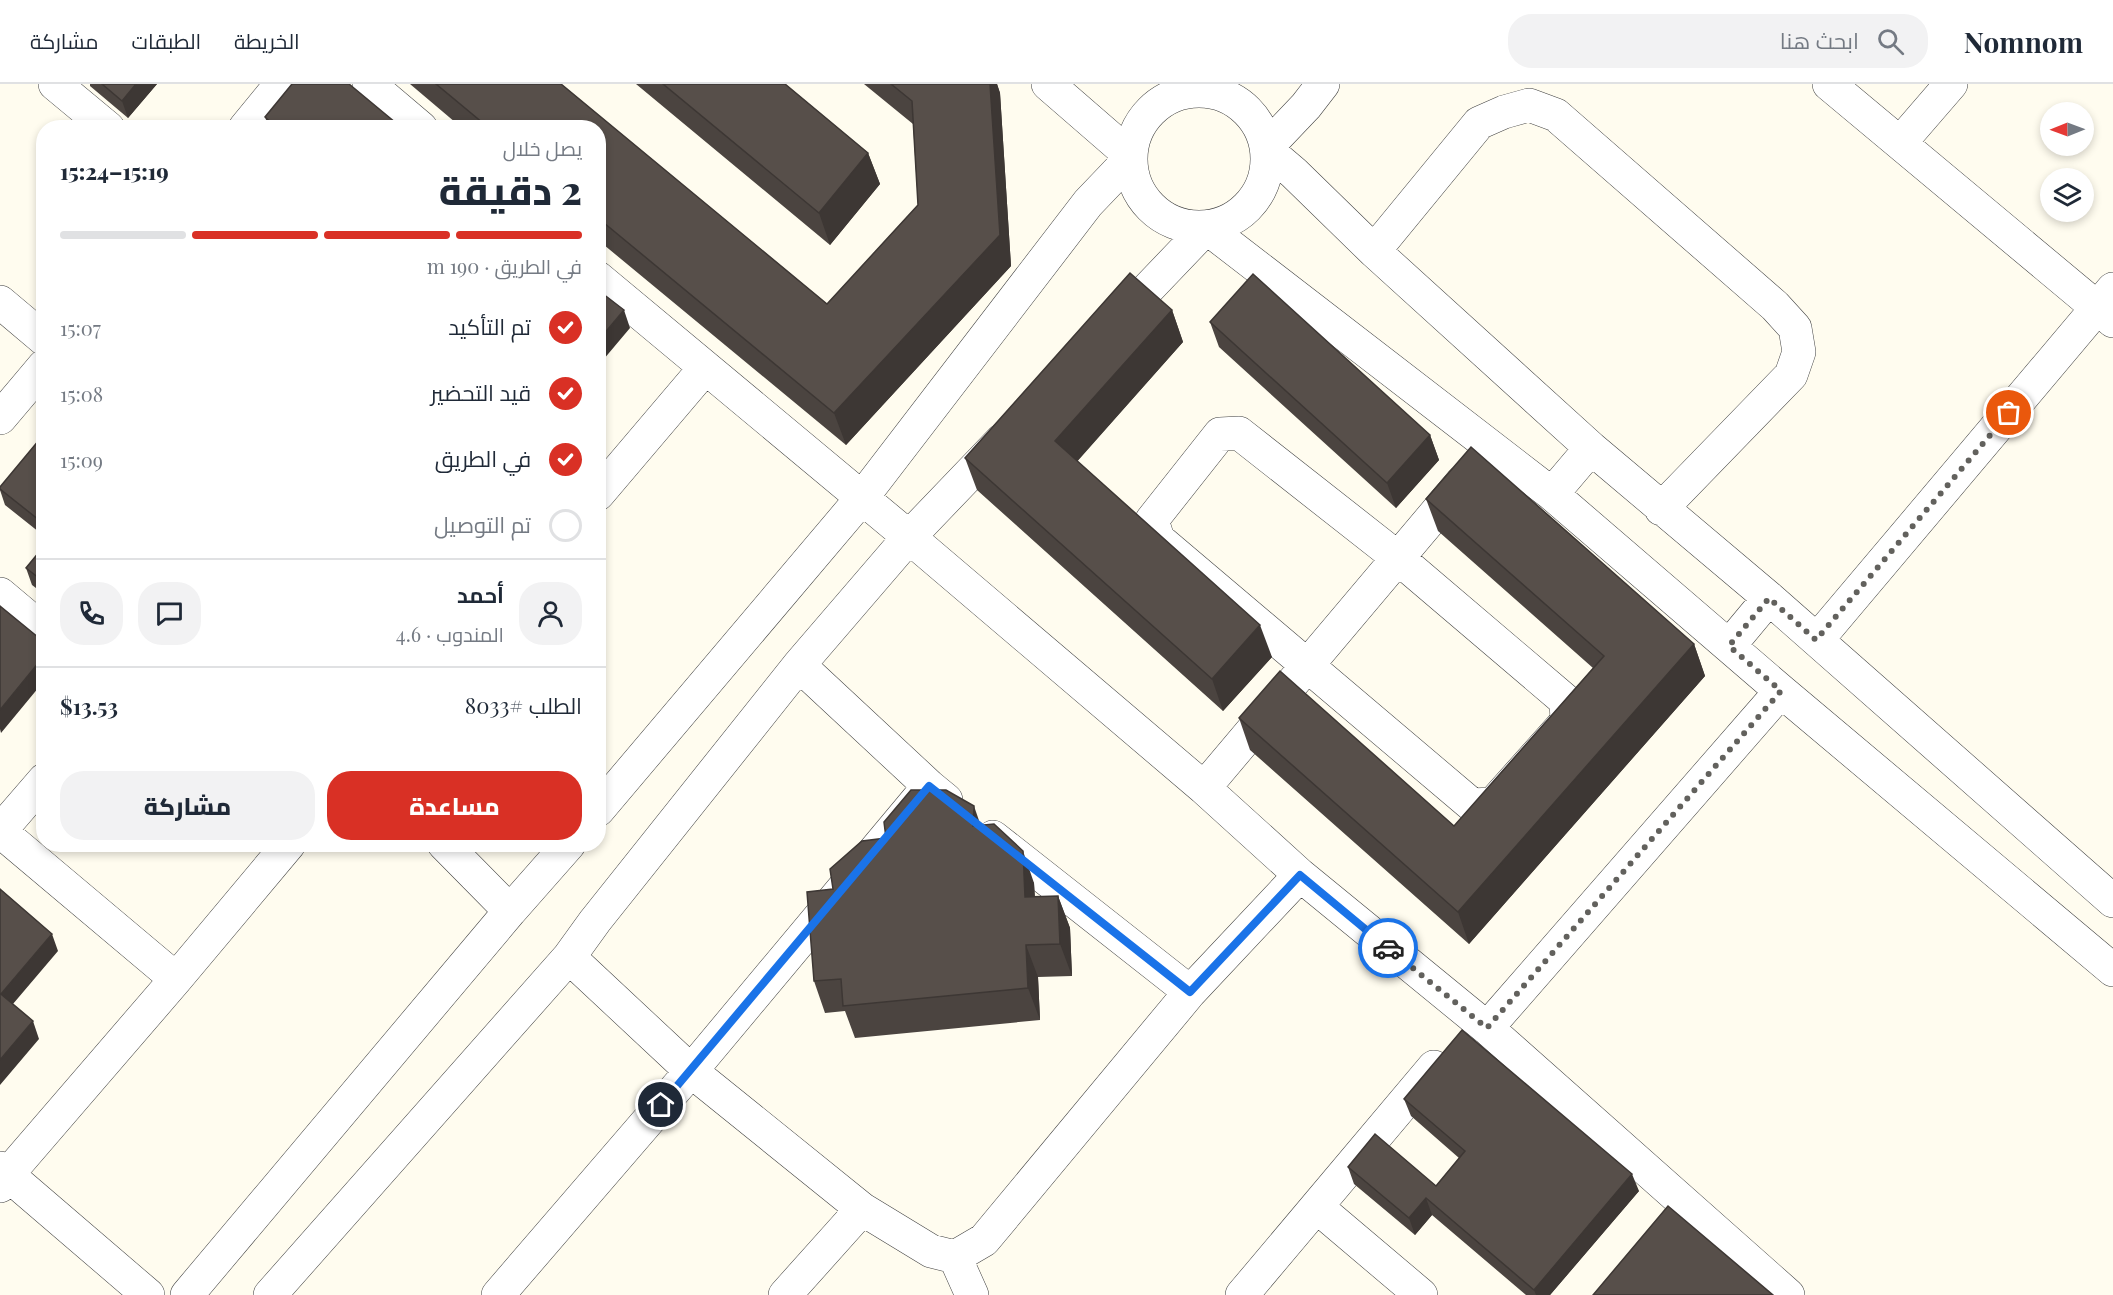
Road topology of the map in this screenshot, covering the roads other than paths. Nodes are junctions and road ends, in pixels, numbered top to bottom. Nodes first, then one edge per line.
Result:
1 (55, 84) edge
2 (281, 84) edge
3 (369, 84) edge
4 (1048, 84) edge
5 (1323, 84) edge
6 (1829, 84) edge
7 (1951, 84) edge
8 (1189, 88) edge
9 (98, 120) edge
10 (252, 120) edge
11 (412, 120) edge
12 (1900, 143) junction
13 (1267, 148) junction
14 (1131, 157) junction
15 (1207, 228) junction
16 (1374, 251) junction
17 (606, 285) edge
18 (0, 302) edge
19 (2108, 306) edge
20 (36, 332) edge
21 (1099, 340) edge
22 (705, 368) junction
23 (36, 375) edge
24 (1025, 417) edge
25 (0, 418) edge
26 (1491, 447) junction
27 (1591, 448) junction
28 (606, 485) edge
29 (1552, 494) junction
30 (861, 499) junction
31 (1662, 509) junction
32 (909, 537) junction
33 (1398, 558) junction
34 (0, 594) edge
35 (1769, 598) junction
36 (36, 624) edge
37 (1816, 640) junction
38 (1729, 646) junction
39 (799, 665) junction
40 (1307, 665) junction
41 (1781, 691) junction
42 (929, 786) junction
43 (1204, 788) junction
44 (36, 789) edge
45 (606, 801) edge
46 (0, 831) edge
47 (282, 852) edge
48 (452, 852) edge
49 (562, 852) edge
50 (1300, 875) junction
51 (2113, 901) edge
52 (510, 911) junction
53 (569, 957) junction
54 (2113, 970) edge
55 (176, 979) junction
56 (1190, 992) junction
57 (1468, 1032) junction
58 (691, 1071) junction
59 (3, 1176) edge
60 (1317, 1207) junction
61 (862, 1209) junction
62 (955, 1257) junction
63 (148, 1295) edge
64 (187, 1295) edge
65 (270, 1295) edge
66 (498, 1295) edge
67 (785, 1295) edge
68 (972, 1295) edge
69 (1242, 1295) edge
70 (1421, 1295) edge
71 (1788, 1295) edge

1 - 9 street
2 - 10 street
3 - 11 street
4 - 14 street
5 - 13 street
6 - 12 street
7 - 12 street
8 - 13 street
8 - 14 street
12 - 19 street
13 - 15 street
13 - 16 street
14 - 15 street
14 - 30 street
15 - 21 street
15 - 26 street
16 - 27 street
16 - 31 street
17 - 22 street
18 - 20 street
19 - 37 street
22 - 28 street
22 - 30 street
23 - 25 street
24 - 32 street
26 - 29 street
26 - 33 street
27 - 29 street
27 - 31 street
29 - 38 street
30 - 32 street
30 - 45 street
31 - 35 street
32 - 39 street
32 - 43 street
33 - 40 street
33 - 40 street
33 - 40 street
34 - 36 street
35 - 37 street
35 - 38 street
37 - 51 street
38 - 41 street
39 - 42 street
39 - 53 street
40 - 43 street
41 - 54 street
41 - 57 street
42 - 56 street
42 - 58 street
43 - 50 street
44 - 46 street
46 - 55 street
47 - 55 street
48 - 52 street
49 - 52 street
50 - 56 street
50 - 57 street
52 - 64 street
53 - 58 street
53 - 65 street
55 - 59 street
56 - 62 street
57 - 60 street
57 - 71 street
58 - 61 street
58 - 66 street
59 - 63 street
60 - 69 street
60 - 70 street
61 - 62 street
61 - 67 street
62 - 68 street

